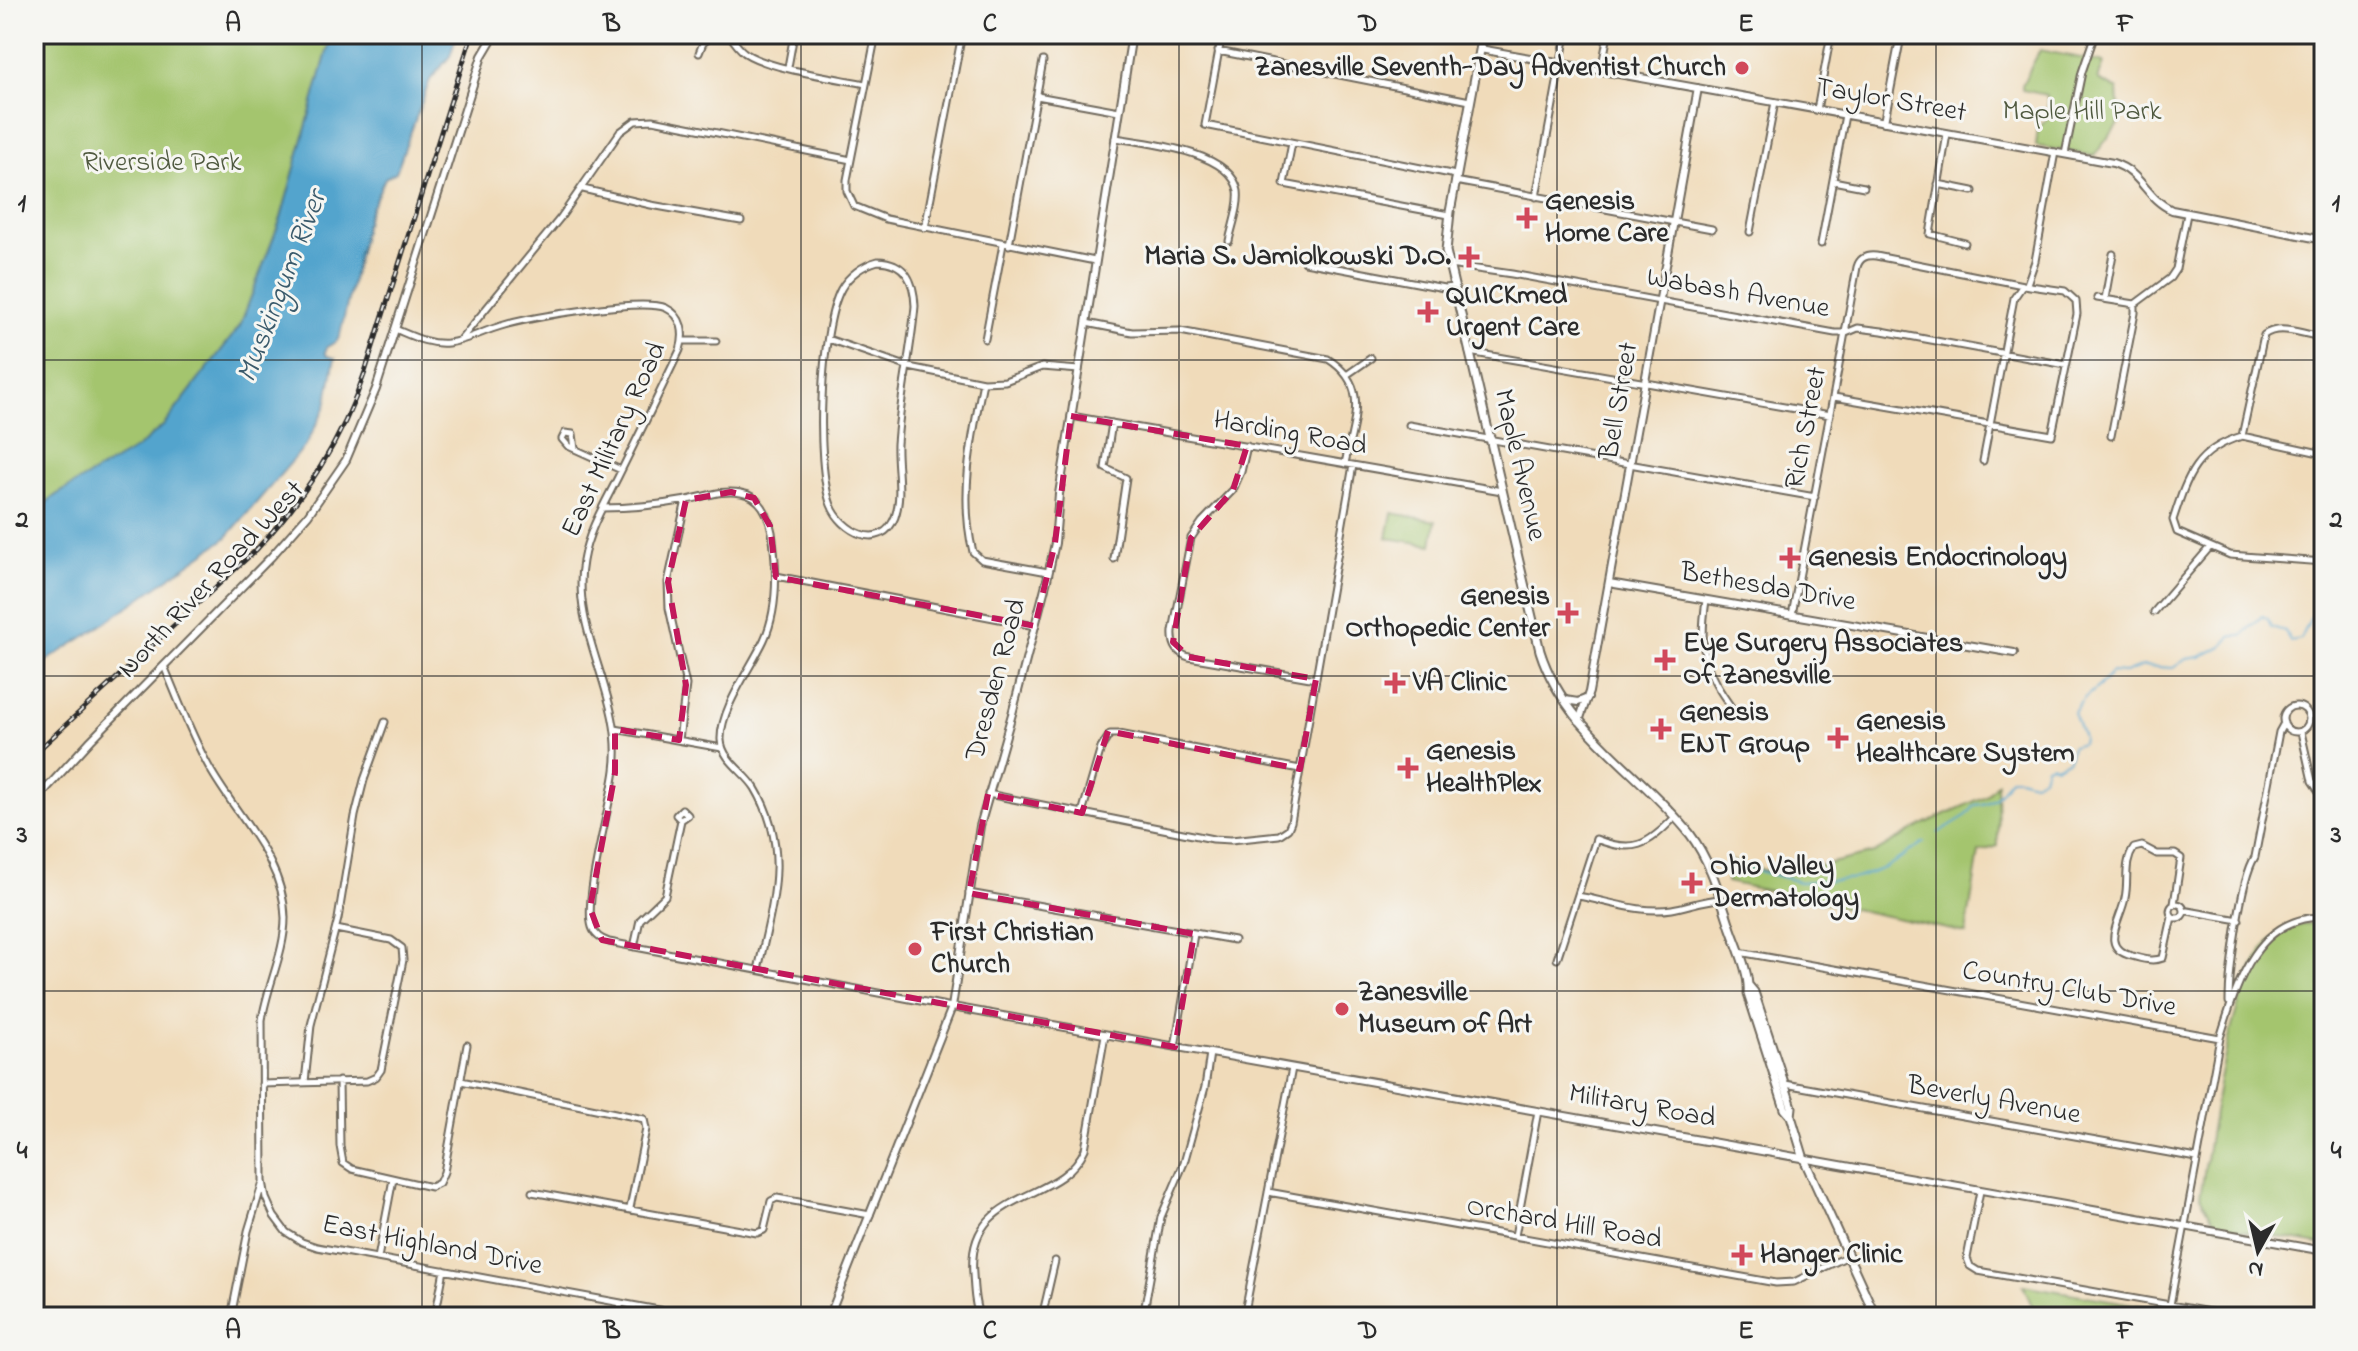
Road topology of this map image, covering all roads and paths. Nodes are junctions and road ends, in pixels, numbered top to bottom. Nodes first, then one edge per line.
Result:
1 (495, 34) edge
2 (714, 34) edge
3 (729, 34) edge
4 (794, 34) edge
5 (876, 34) edge
6 (962, 34) edge
7 (1132, 34) edge
8 (1222, 34) edge
9 (1483, 34) edge
10 (1566, 34) edge
11 (1608, 34) edge
12 (1831, 34) edge
13 (1901, 34) edge
14 (2095, 34) edge
15 (1480, 49) junction
16 (1218, 51) junction
17 (699, 53) dead end
18 (1043, 61) dead end
19 (1561, 63) junction
20 (788, 67) junction
21 (1601, 71) junction
22 (866, 84) junction
23 (1698, 88) junction
24 (1037, 96) junction
25 (1470, 101) junction
26 (1775, 102) junction
27 (1817, 110) junction
28 (1119, 111) junction
29 (1845, 115) junction
30 (1884, 122) junction
31 (1947, 134) junction
32 (1115, 138) junction
33 (1292, 143) junction
34 (2055, 152) junction
35 (2065, 154) junction
36 (851, 160) junction
37 (1456, 178) junction
38 (1833, 181) junction
39 (1938, 184) junction
40 (1864, 187) dead end
41 (583, 189) junction
42 (1973, 191) dead end
43 (1536, 197) junction
44 (2187, 214) junction
45 (1449, 215) junction
46 (741, 221) dead end
47 (1674, 222) junction
48 (925, 228) junction
49 (1712, 229) dead end
50 (1750, 232) dead end
51 (2324, 240) edge
52 (1229, 241) dead end
53 (1965, 243) dead end
54 (1006, 244) junction
55 (1821, 244) dead end
56 (2113, 254) dead end
57 (1095, 261) junction
58 (1305, 262) dead end
59 (1448, 266) junction
60 (2025, 285) junction
61 (1454, 287) junction
62 (2097, 298) dead end
63 (2105, 299) junction
64 (1660, 301) junction
65 (2135, 304) junction
66 (1086, 323) junction
67 (395, 329) junction
68 (1846, 333) junction
69 (2324, 338) edge
70 (828, 339) junction
71 (985, 339) dead end
72 (460, 341) junction
73 (683, 341) junction
74 (716, 341) dead end
75 (1469, 352) junction
76 (2002, 355) junction
77 (1371, 358) dead end
78 (2066, 365) junction
79 (909, 367) junction
80 (1079, 370) junction
81 (1348, 374) junction
82 (983, 382) junction
83 (1645, 382) junction
84 (1834, 397) junction
85 (1830, 415) junction
86 (1071, 416) junction
87 (1112, 423) junction
88 (1409, 425) dead end
89 (1989, 425) junction
90 (2111, 436) dead end
91 (2242, 436) junction
92 (1490, 440) junction
93 (1247, 446) junction
94 (575, 449) dead end
95 (2324, 454) edge
96 (1983, 461) dead end
97 (1630, 464) junction
98 (1349, 465) junction
99 (621, 470) junction
100 (1502, 491) junction
101 (1815, 497) junction
102 (686, 500) junction
103 (602, 508) junction
104 (2210, 547) junction
105 (1114, 559) dead end
106 (2324, 562) edge
107 (1048, 572) junction
108 (776, 576) junction
109 (1609, 583) junction
110 (1706, 600) junction
111 (2154, 612) dead end
112 (1792, 615) junction
113 (1035, 626) junction
114 (2014, 653) dead end
115 (164, 666) junction
116 (1316, 679) junction
117 (1588, 698) junction
118 (1562, 700) junction
119 (1739, 718) dead end
120 (1579, 721) junction
121 (385, 722) dead end
122 (2284, 723) junction
123 (615, 729) junction
124 (2301, 732) junction
125 (679, 740) junction
126 (722, 748) junction
127 (1300, 769) junction
128 (988, 794) junction
129 (2324, 799) edge
130 (34, 802) edge
131 (1082, 813) junction
132 (1674, 818) junction
133 (681, 820) dead end
134 (1717, 886) junction
135 (969, 893) junction
136 (1578, 896) junction
137 (1707, 899) junction
138 (1721, 899) junction
139 (2174, 904) junction
140 (2184, 912) junction
141 (2172, 917) junction
142 (2324, 917) edge
143 (2239, 920) junction
144 (336, 929) junction
145 (1194, 934) junction
146 (1234, 940) dead end
147 (634, 947) junction
148 (1738, 952) junction
149 (1557, 959) dead end
150 (758, 970) junction
151 (1749, 986) junction
152 (952, 1007) junction
153 (2229, 1007) junction
154 (1105, 1035) junction
155 (2220, 1038) junction
156 (467, 1045) dead end
157 (1175, 1047) junction
158 (1210, 1053) junction
159 (1292, 1068) junction
160 (339, 1081) junction
161 (461, 1081) junction
162 (305, 1082) junction
163 (262, 1084) junction
164 (1784, 1084) junction
165 (1538, 1111) junction
166 (1791, 1116) junction
167 (2197, 1158) junction
168 (1804, 1159) junction
169 (393, 1179) junction
170 (263, 1181) junction
171 (1980, 1191) junction
172 (532, 1192) dead end
173 (1268, 1192) junction
174 (630, 1208) junction
175 (870, 1215) junction
176 (2184, 1227) junction
177 (1515, 1236) junction
178 (2324, 1251) edge
179 (1848, 1256) junction
180 (378, 1258) junction
181 (1055, 1261) dead end
182 (444, 1270) junction
183 (621, 1303) junction
184 (2170, 1305) junction
185 (938, 1312) dead end
186 (231, 1317) edge
187 (435, 1317) edge
188 (618, 1317) edge
189 (697, 1317) edge
190 (829, 1317) edge
191 (963, 1317) edge
192 (980, 1317) edge
193 (1042, 1317) edge
194 (1143, 1317) edge
195 (1244, 1317) edge
196 (1876, 1317) edge
197 (2163, 1317) edge
198 (2238, 1317) edge

1 - 67 street, North River Road West
2 - 17 street
3 - 20 street
4 - 20 street
5 - 22 street
6 - 48 street
7 - 28 street, Dresden Road
8 - 16 street
9 - 15 main road, Maple Avenue
10 - 19 street
11 - 21 street
12 - 27 street
13 - 30 street
14 - 35 street
15 - 19 street, Taylor Street
15 - 25 main road, Maple Avenue
16 - 25 street
16 - 33 street
18 - 24 street
19 - 21 street, Taylor Street
19 - 43 street
20 - 22 street
21 - 23 street, Taylor Street
22 - 36 street
23 - 26 street, Taylor Street
23 - 47 street, Bell Street
24 - 28 street
24 - 54 street
25 - 37 main road, Maple Avenue
26 - 27 street, Taylor Street
26 - 50 street
27 - 29 street, Taylor Street
28 - 32 street, Dresden Road
29 - 30 street, Taylor Street
29 - 38 street
30 - 31 street, Taylor Street
31 - 34 street, Taylor Street
31 - 39 street
32 - 52 street
32 - 57 street, Dresden Road
33 - 37 street
33 - 45 street
34 - 35 street, Taylor Street
34 - 60 street
35 - 44 street, Taylor Street
36 - 41 street
36 - 48 street
37 - 43 street
37 - 45 main road, Maple Avenue
38 - 40 street
38 - 55 street
39 - 42 street
39 - 53 street
41 - 46 street
41 - 72 street
43 - 47 street
44 - 51 street, Taylor Street
44 - 65 street
45 - 59 main road, Maple Avenue
47 - 49 street
47 - 64 street, Bell Street
48 - 54 street
54 - 57 street
54 - 71 street
56 - 63 street
57 - 66 street, Dresden Road
58 - 61 street
59 - 61 main road, Maple Avenue
59 - 64 street, Wabash Avenue
60 - 68 street, Rich Street
60 - 76 street
60 - 78 street
61 - 75 main road, Maple Avenue
62 - 63 street
63 - 65 street
64 - 68 street, Wabash Avenue
64 - 83 street, Bell Street
65 - 90 street
66 - 80 street, Dresden Road
66 - 81 street
67 - 72 street, East Military Road
67 - 115 street, North River Road West
68 - 76 street, Wabash Avenue
68 - 84 street, Rich Street
69 - 91 street
70 - 79 street
70 - 79 street
70 - 79 street
72 - 73 street, East Military Road
73 - 74 street
73 - 99 street, East Military Road
75 - 83 street
75 - 92 main road, Maple Avenue
76 - 78 street, Wabash Avenue
76 - 89 street
77 - 81 street
78 - 89 street
79 - 82 street
80 - 82 street
80 - 86 street, Dresden Road
81 - 98 street
82 - 107 street
83 - 85 street
83 - 97 street, Bell Street
84 - 85 street, Rich Street
84 - 89 street
85 - 101 street, Rich Street
86 - 87 street, Harding Road
86 - 107 street, Dresden Road
87 - 93 street, Harding Road
87 - 105 street
88 - 92 street
89 - 96 street
91 - 95 street
91 - 104 street
92 - 97 street
92 - 100 main road, Maple Avenue
93 - 98 street, Harding Road
93 - 116 street
94 - 99 street
97 - 101 street
97 - 109 street, Bell Street
98 - 100 street, Harding Road
98 - 116 street
99 - 103 street, East Military Road
100 - 118 main road, Maple Avenue
101 - 112 street, Rich Street
102 - 103 street
102 - 108 street
102 - 125 street
103 - 123 street, East Military Road
104 - 106 street
104 - 111 street
107 - 113 street, Dresden Road
108 - 113 street
108 - 126 street
109 - 110 street, Bethesda Drive
109 - 117 street, Bell Street
110 - 112 street, Bethesda Drive
110 - 119 street
112 - 114 street, Bethesda Drive
113 - 128 street, Dresden Road
115 - 130 street, North River Road West
115 - 163 street, East Highland Drive
116 - 127 street
117 - 118 street
117 - 120 street, Bell Street
118 - 120 main road, Maple Avenue
120 - 132 main road, Maple Avenue
121 - 144 street
122 - 124 street
122 - 124 street
122 - 143 street
123 - 125 street
123 - 147 street, East Military Road
124 - 129 street
125 - 126 street
126 - 150 street
127 - 131 street
127 - 131 street
128 - 131 street
128 - 135 street, Dresden Road
132 - 134 main road, Maple Avenue
132 - 136 street
133 - 147 street
134 - 137 street
134 - 138 main road, Maple Avenue
135 - 145 street
135 - 152 street, Dresden Road
136 - 137 street
136 - 149 street
137 - 138 street
138 - 148 main road, Maple Avenue
139 - 140 street
139 - 141 street
139 - 141 street
140 - 141 street
140 - 143 street
142 - 153 street
143 - 153 street
144 - 160 street
144 - 162 street
145 - 146 street
145 - 157 street
147 - 150 street, East Military Road
148 - 151 main road, Maple Avenue
148 - 155 street, Country Club Drive
150 - 152 street, East Military Road
151 - 164 main road, Maple Avenue
151 - 166 main road, Maple Avenue
152 - 154 street, Military Road
152 - 175 street, Dresden Road
153 - 155 street
154 - 157 street, Military Road
154 - 192 street
155 - 167 street
156 - 161 street
157 - 158 street, Military Road
158 - 159 street, Military Road
158 - 194 street
159 - 165 street, Military Road
159 - 173 street
160 - 162 street
160 - 169 street
161 - 169 street
161 - 174 street
162 - 163 street
163 - 170 street, East Highland Drive
164 - 166 main road, Maple Avenue
164 - 167 street, Beverly Avenue
165 - 168 street, Military Road
165 - 177 street
166 - 168 main road, Maple Avenue
167 - 176 street
168 - 171 street, Military Road
168 - 179 main road, Maple Avenue
169 - 180 street
170 - 180 street, East Highland Drive
170 - 186 street
171 - 176 street, Military Road
171 - 184 street
172 - 174 street
173 - 177 street, Orchard Hill Road
173 - 195 street
174 - 175 street
175 - 190 street, Dresden Road
176 - 178 street, Military Road
176 - 184 street
177 - 179 street, Orchard Hill Road
179 - 196 main road, Maple Avenue
180 - 182 street, East Highland Drive
181 - 193 street
182 - 183 street, East Highland Drive
182 - 187 street
183 - 188 street
183 - 189 street, East Highland Drive
184 - 197 street
184 - 198 street
185 - 191 street

